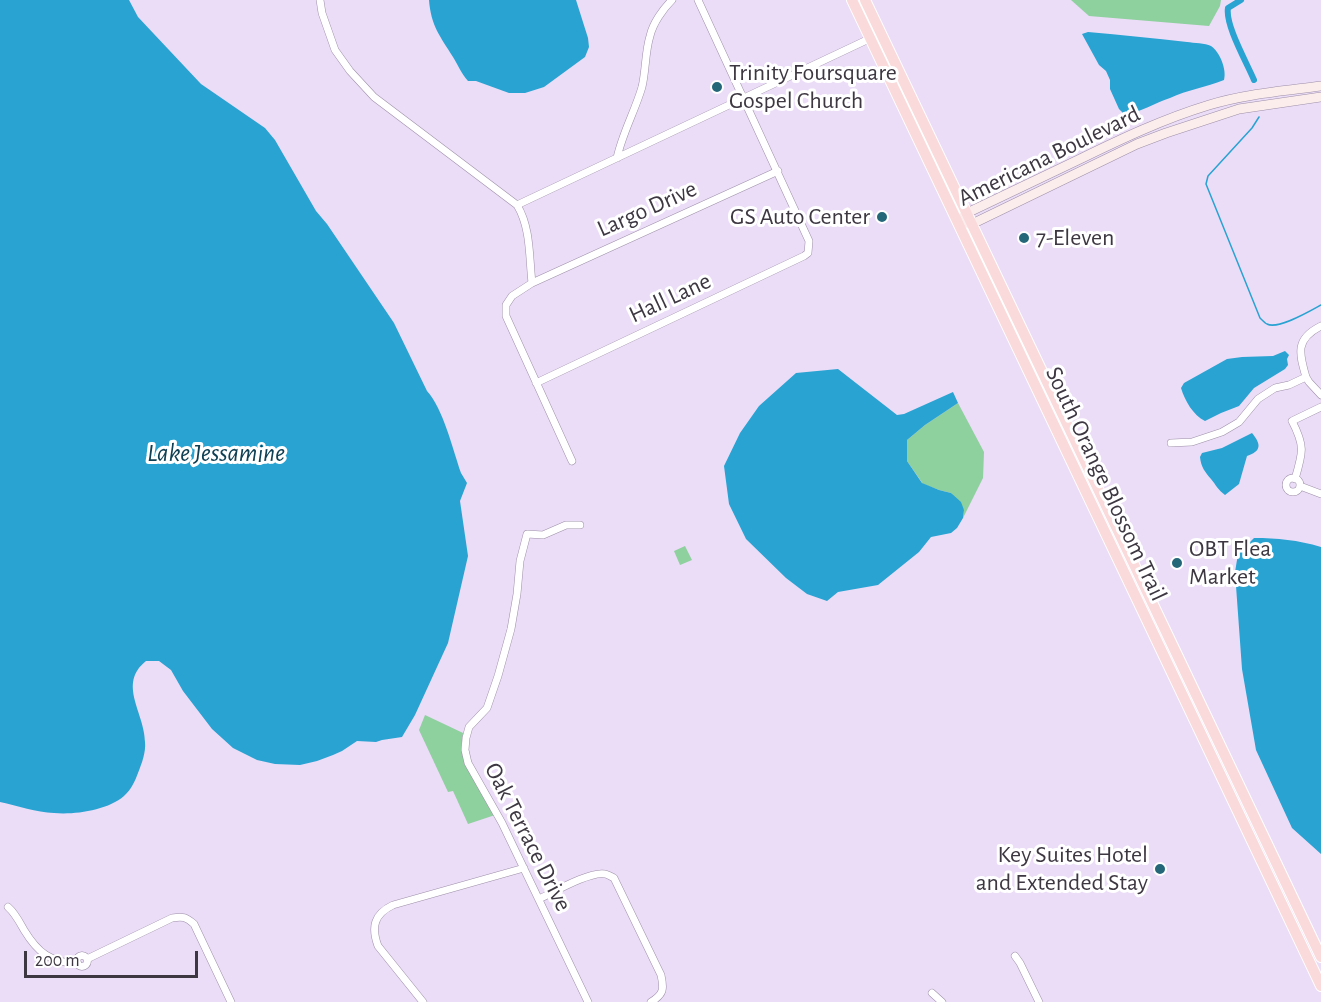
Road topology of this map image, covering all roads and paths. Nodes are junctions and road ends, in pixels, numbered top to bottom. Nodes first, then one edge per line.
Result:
1 (320, 0) edge
2 (672, 0) edge
3 (698, 0) edge
4 (852, 0) edge
5 (866, 0) edge
6 (871, 39) junction
7 (1321, 86) edge
8 (1321, 97) edge
9 (744, 98) junction
10 (1133, 133) junction
11 (1137, 144) junction
12 (617, 158) junction
13 (1063, 167) junction
14 (778, 171) junction
15 (1068, 178) junction
16 (517, 205) junction
17 (967, 213) junction
18 (957, 221) junction
19 (972, 224) junction
20 (532, 283) junction
21 (1321, 326) edge
22 (1306, 376) junction
23 (536, 383) junction
24 (1321, 395) edge
25 (1321, 407) edge
26 (1171, 443) dead end
27 (572, 460) dead end
28 (1074, 466) junction
29 (1295, 479) junction
30 (1094, 482) junction
31 (1300, 486) junction
32 (1321, 494) edge
33 (580, 525) dead end
34 (1126, 576) junction
35 (1147, 591) junction
36 (1221, 774) junction
37 (1242, 791) junction
38 (1237, 808) junction
39 (1258, 824) junction
40 (524, 868) junction
41 (539, 899) junction
42 (8, 907) dead end
43 (1014, 956) dead end
44 (1321, 957) edge
45 (1321, 986) edge
46 (932, 993) dead end
47 (1037, 1001) edge
48 (231, 1002) edge
49 (423, 1002) edge
50 (588, 1002) edge
51 (651, 1002) edge
52 (942, 1002) edge

1 - 16 street
2 - 12 street
3 - 9 street
4 - 6 main road, South Orange Blossom Trail
5 - 17 main road, South Orange Blossom Trail
6 - 9 street
6 - 18 main road, South Orange Blossom Trail
7 - 10 main road, Americana Boulevard
8 - 11 main road, Americana Boulevard
9 - 12 street
9 - 14 street
10 - 11 street
10 - 13 main road, Americana Boulevard
11 - 15 main road, Americana Boulevard
12 - 16 street
13 - 15 street
13 - 17 main road, Americana Boulevard
14 - 20 street, Largo Drive
14 - 23 street, Hall Lane
15 - 19 main road, Americana Boulevard
16 - 20 street
17 - 18 main road, Americana Boulevard
17 - 19 main road, South Orange Blossom Trail
18 - 19 main road, Americana Boulevard
18 - 28 main road, South Orange Blossom Trail
19 - 30 main road, South Orange Blossom Trail
20 - 23 street, Largo Drive
21 - 22 street
22 - 24 street
22 - 26 street
23 - 27 street, Largo Drive
25 - 29 street
28 - 30 main road
28 - 34 main road, South Orange Blossom Trail
29 - 31 street
29 - 31 street
30 - 35 main road, South Orange Blossom Trail
31 - 32 street
33 - 40 street, Oak Terrace Drive
34 - 35 main road
34 - 36 main road, South Orange Blossom Trail
35 - 37 main road, South Orange Blossom Trail
36 - 37 main road
36 - 38 main road, South Orange Blossom Trail
37 - 39 main road, South Orange Blossom Trail
38 - 39 main road
38 - 45 main road, South Orange Blossom Trail
39 - 44 main road, South Orange Blossom Trail
40 - 41 street, Oak Terrace Drive
40 - 49 street
41 - 50 street, Oak Terrace Drive
41 - 51 street
42 - 48 street
43 - 47 street
46 - 52 street

